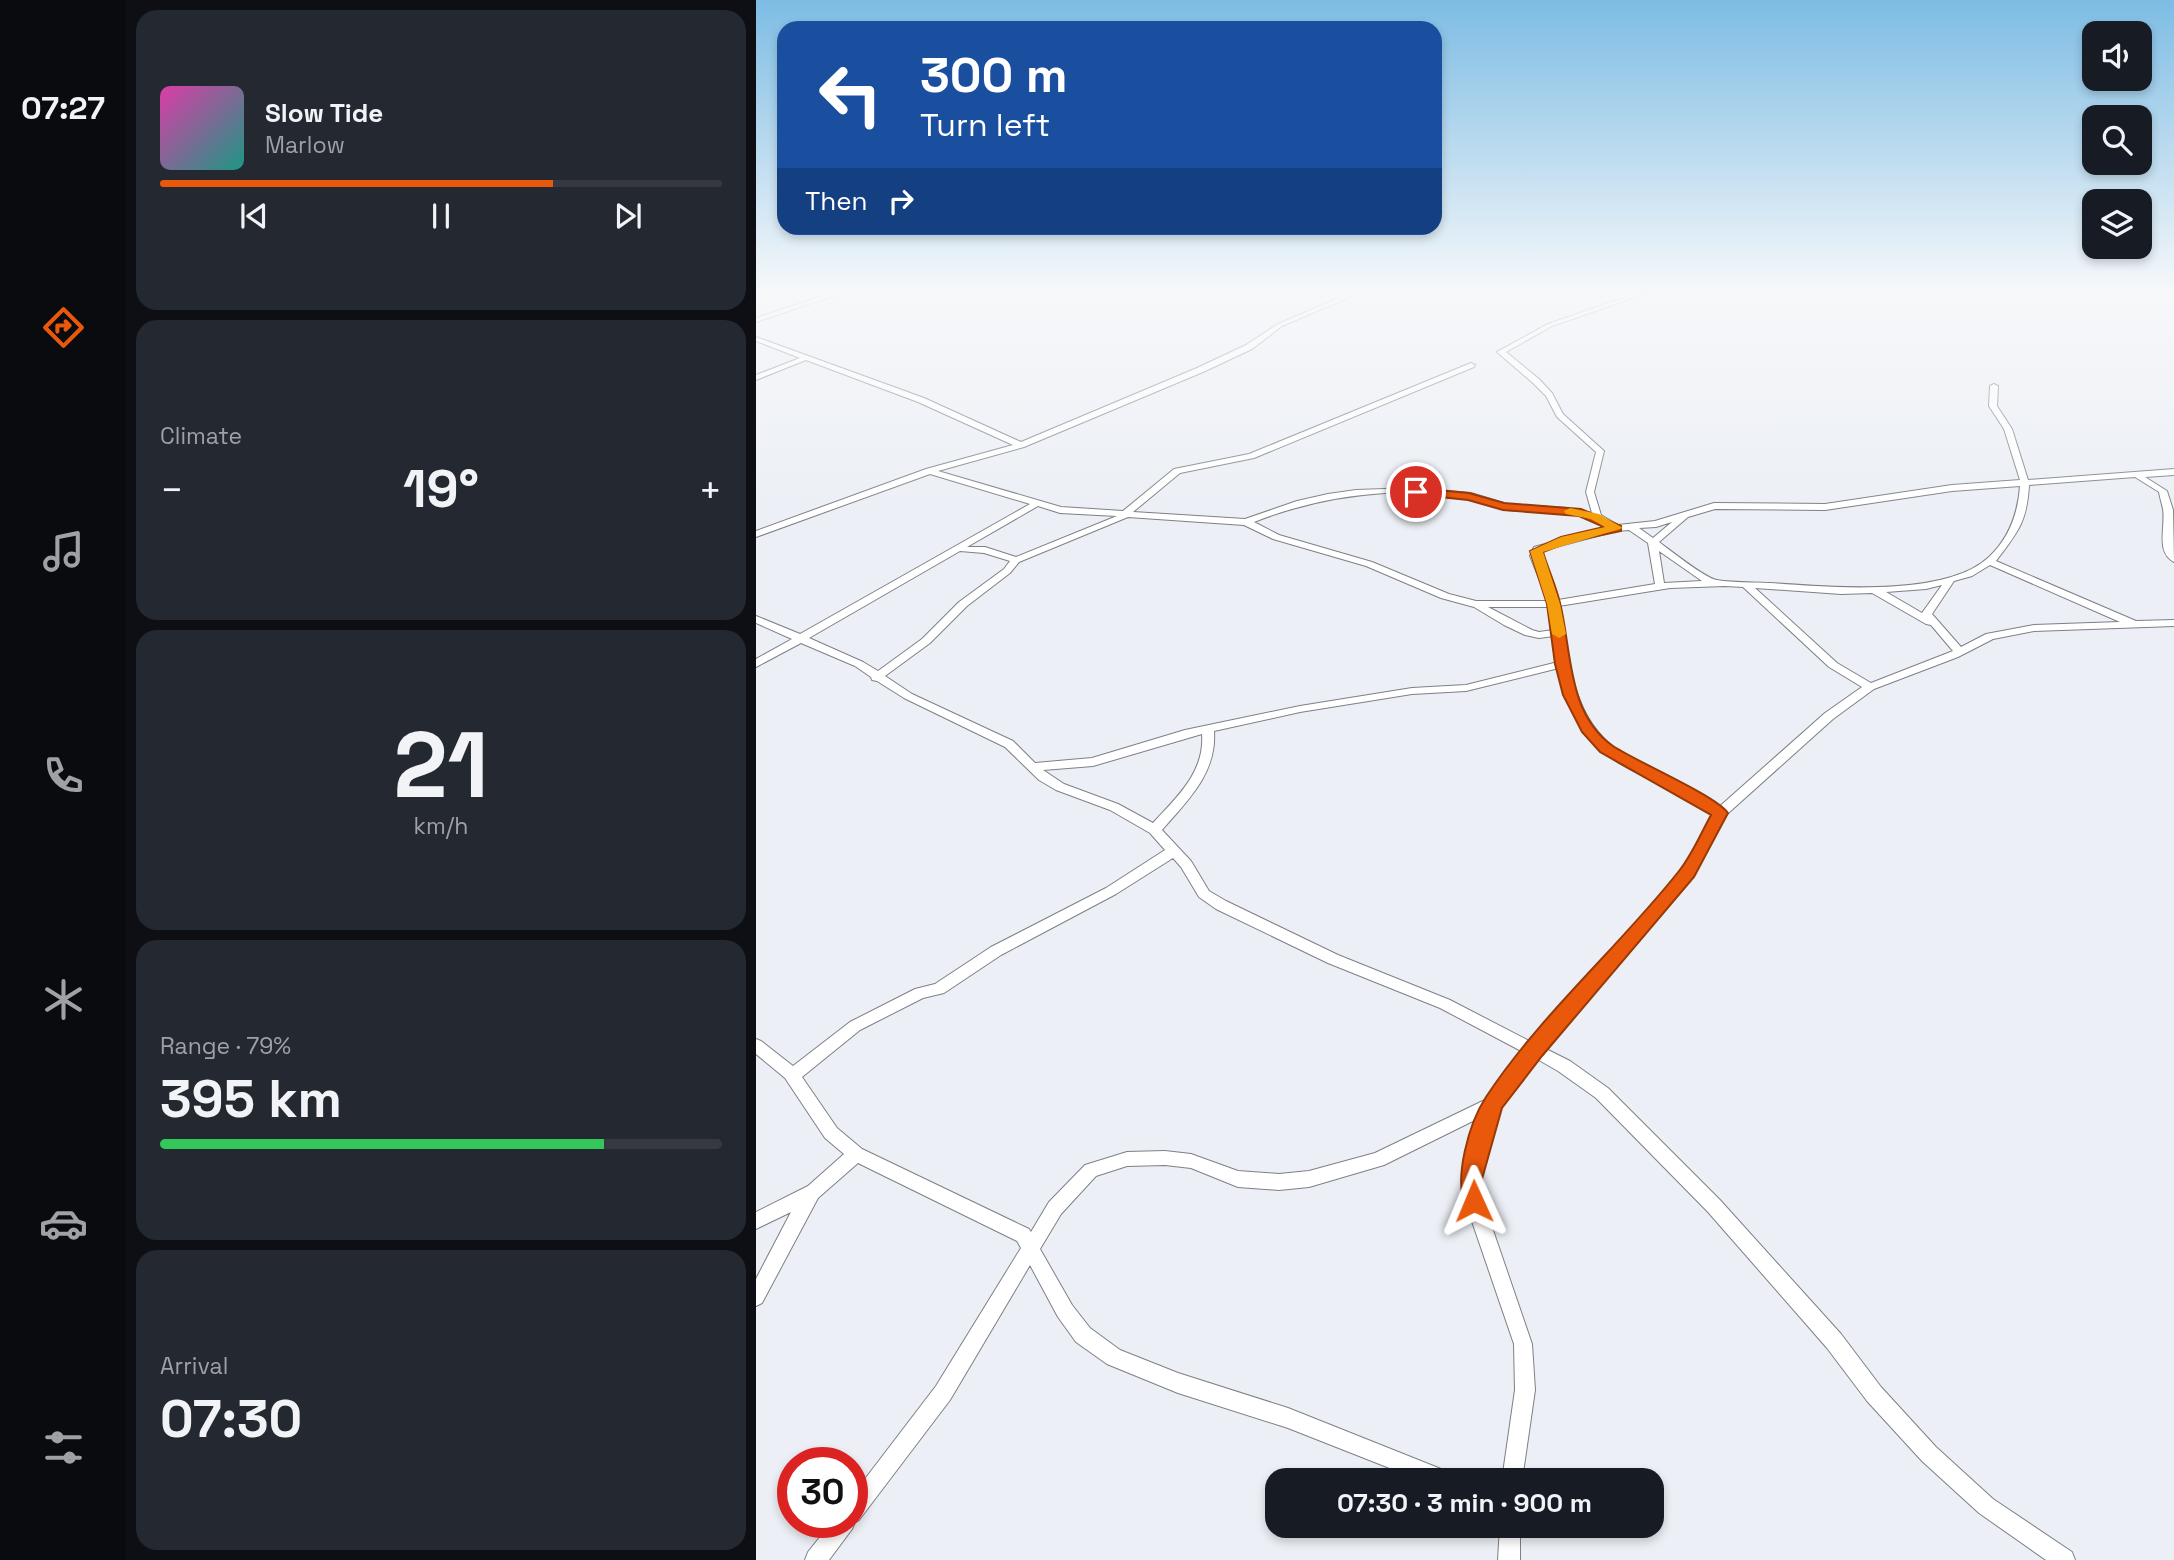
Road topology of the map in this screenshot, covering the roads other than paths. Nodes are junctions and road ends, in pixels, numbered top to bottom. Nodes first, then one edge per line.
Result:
1 (789, 365) edge
2 (820, 365) edge
3 (1211, 365) edge
4 (1471, 365) dead end
5 (1516, 365) edge
6 (756, 378) edge
7 (1994, 386) dead end
8 (1021, 445) junction
9 (929, 471) junction
10 (2174, 472) edge
11 (2137, 475) junction
12 (2025, 483) junction
13 (1036, 504) junction
14 (1689, 512) junction
15 (1129, 514) junction
16 (1601, 520) junction
17 (1246, 522) junction
18 (1631, 527) junction
19 (1616, 528) junction
20 (756, 534) edge
21 (1653, 542) junction
22 (960, 550) junction
23 (2174, 559) edge
24 (1016, 560) junction
25 (1990, 562) junction
26 (1951, 580) junction
27 (1713, 584) junction
28 (1746, 585) junction
29 (1660, 586) junction
30 (1875, 591) junction
31 (1476, 604) junction
32 (1554, 604) junction
33 (756, 619) edge
34 (1931, 622) junction
35 (2174, 623) edge
36 (2139, 625) junction
37 (1559, 631) junction
38 (801, 638) junction
39 (1960, 652) junction
40 (756, 664) edge
41 (1562, 664) junction
42 (876, 677) junction
43 (1870, 687) junction
44 (1208, 729) junction
45 (1032, 766) junction
46 (1720, 813) junction
47 (1155, 830) junction
48 (1173, 851) junction
49 (756, 1045) edge
50 (1535, 1051) junction
51 (793, 1076) junction
52 (1493, 1104) junction
53 (856, 1154) junction
54 (813, 1192) junction
55 (756, 1221) edge
56 (1031, 1247) junction
57 (756, 1297) edge
58 (1414, 1468) edge
59 (1514, 1468) edge
60 (868, 1492) edge
61 (833, 1538) edge
62 (1510, 1538) edge
63 (816, 1560) edge
64 (1509, 1560) edge
65 (2064, 1560) edge

1 - 6 street
2 - 8 street
3 - 8 street
4 - 15 street
5 - 16 street
7 - 12 street
8 - 9 street
9 - 13 street
9 - 20 street
10 - 11 street
11 - 12 street
11 - 23 street
12 - 14 street
12 - 25 street
13 - 15 street
13 - 22 street
14 - 18 street
14 - 21 street
15 - 17 street
15 - 24 street
16 - 17 street
16 - 19 street
17 - 31 street
18 - 19 street
18 - 21 street
19 - 32 street
21 - 27 street
21 - 29 street
22 - 24 street
22 - 38 street
24 - 42 street
25 - 26 street
25 - 36 street
26 - 30 street
26 - 34 street
27 - 28 street
27 - 29 street
28 - 30 street
28 - 43 street
29 - 32 street
30 - 34 street
31 - 32 street
31 - 37 street
32 - 37 street
33 - 38 street
34 - 39 street
35 - 36 street
36 - 39 street
37 - 41 street
38 - 40 street
38 - 42 street
39 - 43 street
41 - 44 street
41 - 46 street
42 - 45 street
43 - 46 street
44 - 45 street
44 - 47 street
45 - 47 street
46 - 50 street
47 - 48 street
48 - 50 street
48 - 51 street
49 - 51 street
50 - 52 street
50 - 65 street
51 - 53 street
52 - 56 street
52 - 59 street
53 - 54 street
53 - 56 street
54 - 55 street
54 - 57 street
56 - 58 street
56 - 60 street
61 - 63 street
62 - 64 street

